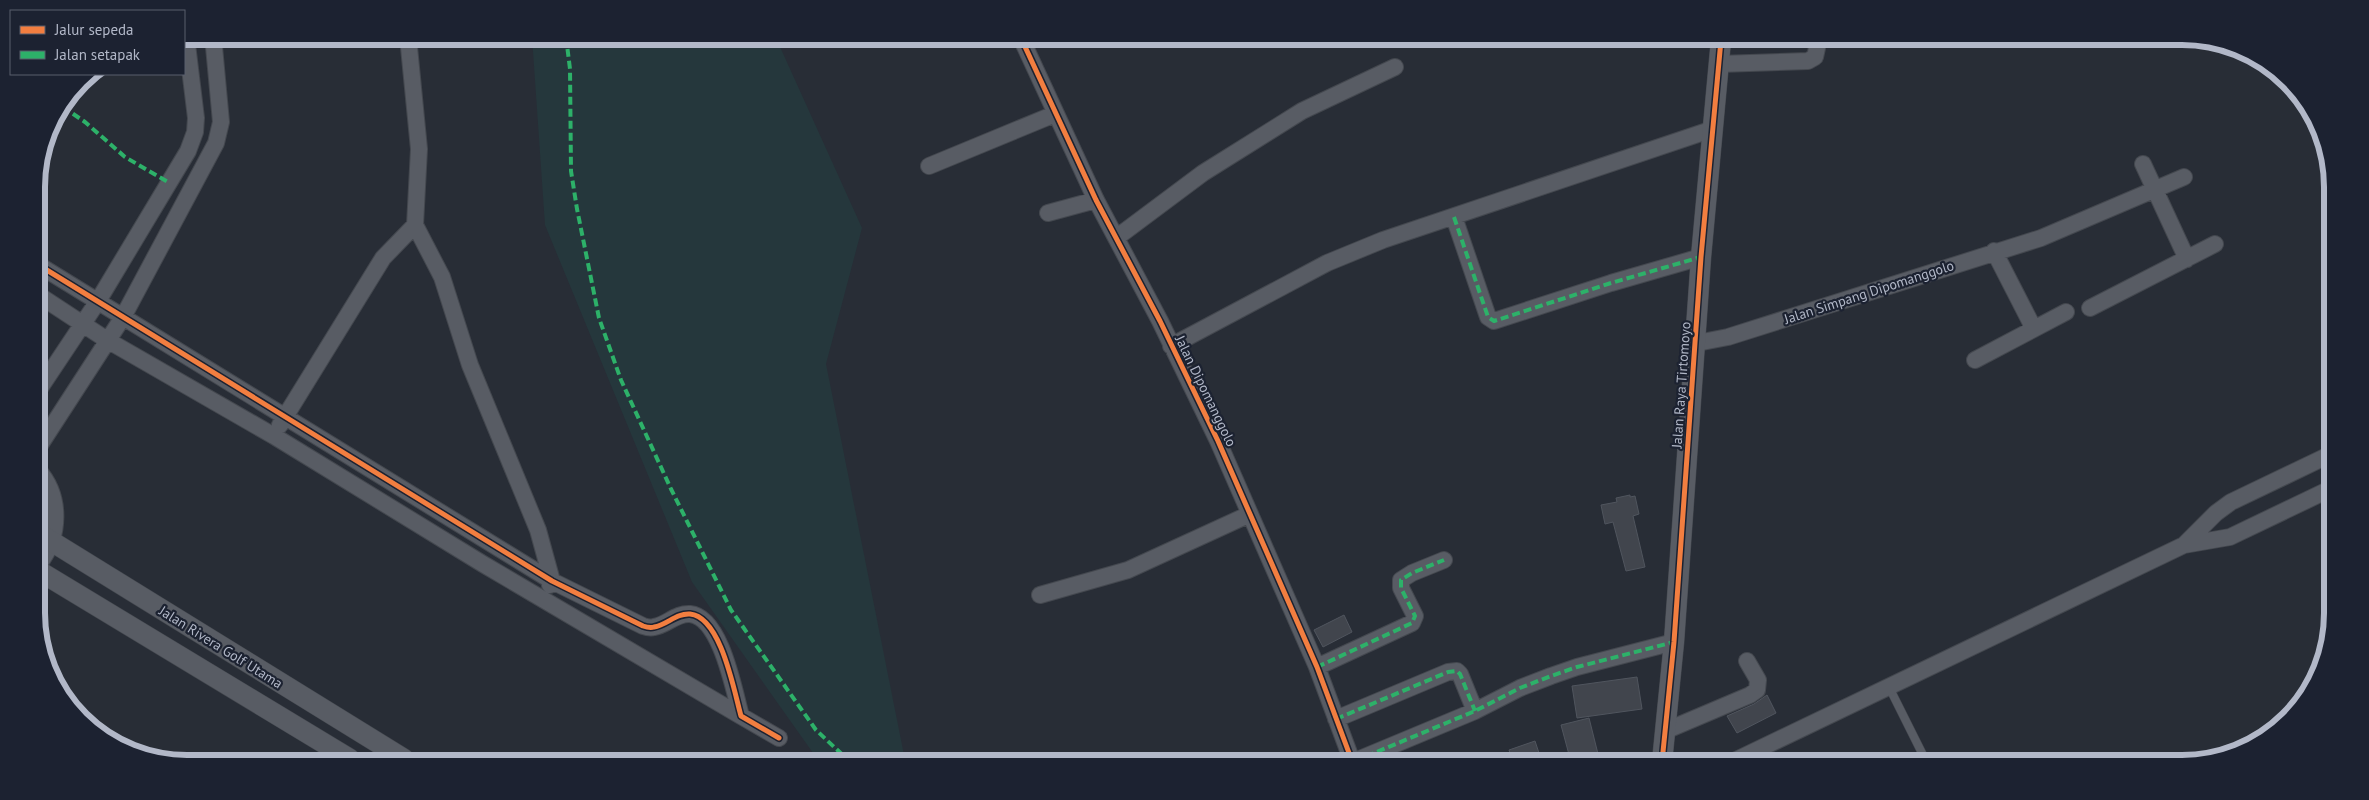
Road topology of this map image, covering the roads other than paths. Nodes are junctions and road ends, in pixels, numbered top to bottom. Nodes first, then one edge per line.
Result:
1 (187, 45) edge
2 (214, 45) edge
3 (409, 45) edge
4 (1023, 45) edge
5 (1721, 45) edge
6 (1816, 45) edge
7 (1719, 64) junction
8 (1395, 67) dead end
9 (218, 89) junction
10 (193, 91) junction
11 (1055, 114) junction
12 (1713, 128) junction
13 (2142, 164) dead end
14 (929, 166) dead end
15 (2184, 178) dead end
16 (2154, 191) junction
17 (1096, 200) junction
18 (1048, 213) dead end
19 (1454, 216) junction
20 (415, 225) junction
21 (1116, 238) junction
22 (2215, 244) dead end
23 (1994, 252) junction
24 (1701, 257) junction
25 (2187, 259) junction
26 (45, 269) edge
27 (45, 299) edge
28 (98, 301) junction
29 (2090, 308) dead end
30 (2066, 312) dead end
31 (123, 317) junction
32 (81, 323) junction
33 (2034, 329) junction
34 (107, 340) junction
35 (1696, 343) junction
36 (1171, 346) junction
37 (1975, 360) dead end
38 (45, 380) edge
39 (284, 417) junction
40 (274, 436) junction
41 (45, 437) edge
42 (2324, 456) edge
43 (45, 479) edge
44 (2324, 492) edge
45 (1250, 514) junction
46 (45, 537) edge
47 (2184, 545) junction
48 (1444, 560) dead end
49 (45, 575) edge
50 (552, 582) junction
51 (1040, 594) dead end
52 (542, 597) junction
53 (1674, 642) junction
54 (1747, 661) dead end
55 (1317, 667) junction
56 (1889, 687) junction
57 (1475, 712) junction
58 (741, 716) junction
59 (1336, 719) junction
60 (1665, 731) junction
61 (779, 738) dead end
62 (343, 755) edge
63 (398, 755) edge
64 (1351, 755) edge
65 (1368, 755) edge
66 (1663, 755) edge
67 (1747, 755) edge
68 (1923, 755) edge

1 - 10 street
2 - 9 street
3 - 20 street
4 - 11 street, Jalan Dipomanggolo
5 - 7 street, Jalan Raya Tirtomoyo
6 - 7 street
7 - 12 street, Jalan Raya Tirtomoyo
8 - 21 street
9 - 10 street
9 - 31 street
10 - 28 street
11 - 14 street
11 - 17 street, Jalan Dipomanggolo
12 - 19 street
12 - 24 street, Jalan Raya Tirtomoyo
13 - 16 street
15 - 16 street, Jalan Simpang Dipomanggolo
16 - 23 street, Jalan Simpang Dipomanggolo
16 - 25 street
17 - 18 street
17 - 21 street, Jalan Dipomanggolo
19 - 24 street
19 - 36 street
20 - 39 street
20 - 50 street
21 - 36 street, Jalan Dipomanggolo
22 - 25 street
23 - 33 street
23 - 35 street, Jalan Simpang Dipomanggolo
24 - 35 street, Jalan Raya Tirtomoyo
25 - 29 street
26 - 28 street
27 - 32 street
28 - 31 street
28 - 32 street
30 - 33 street
31 - 34 street
31 - 39 street
32 - 34 street
32 - 38 street
33 - 37 street
34 - 40 street
34 - 41 street
35 - 53 street, Jalan Raya Tirtomoyo
36 - 45 street, Jalan Dipomanggolo
39 - 40 street
39 - 50 street
40 - 52 street
42 - 47 street
43 - 46 street
44 - 47 street
45 - 51 street
45 - 55 street, Jalan Dipomanggolo
46 - 63 street, Jalan Rivera Golf Utama
47 - 56 street
48 - 55 street
49 - 62 street, Jalan Rivera Golf Utama
50 - 52 street
50 - 58 street
52 - 58 street
53 - 57 street
53 - 60 street, Jalan Raya Tirtomoyo
54 - 60 street
55 - 59 street, Jalan Dipomanggolo
56 - 67 street
56 - 68 lane
57 - 59 street
57 - 65 street
58 - 61 street
59 - 64 street, Jalan Dipomanggolo
60 - 66 street, Jalan Raya Tirtomoyo

